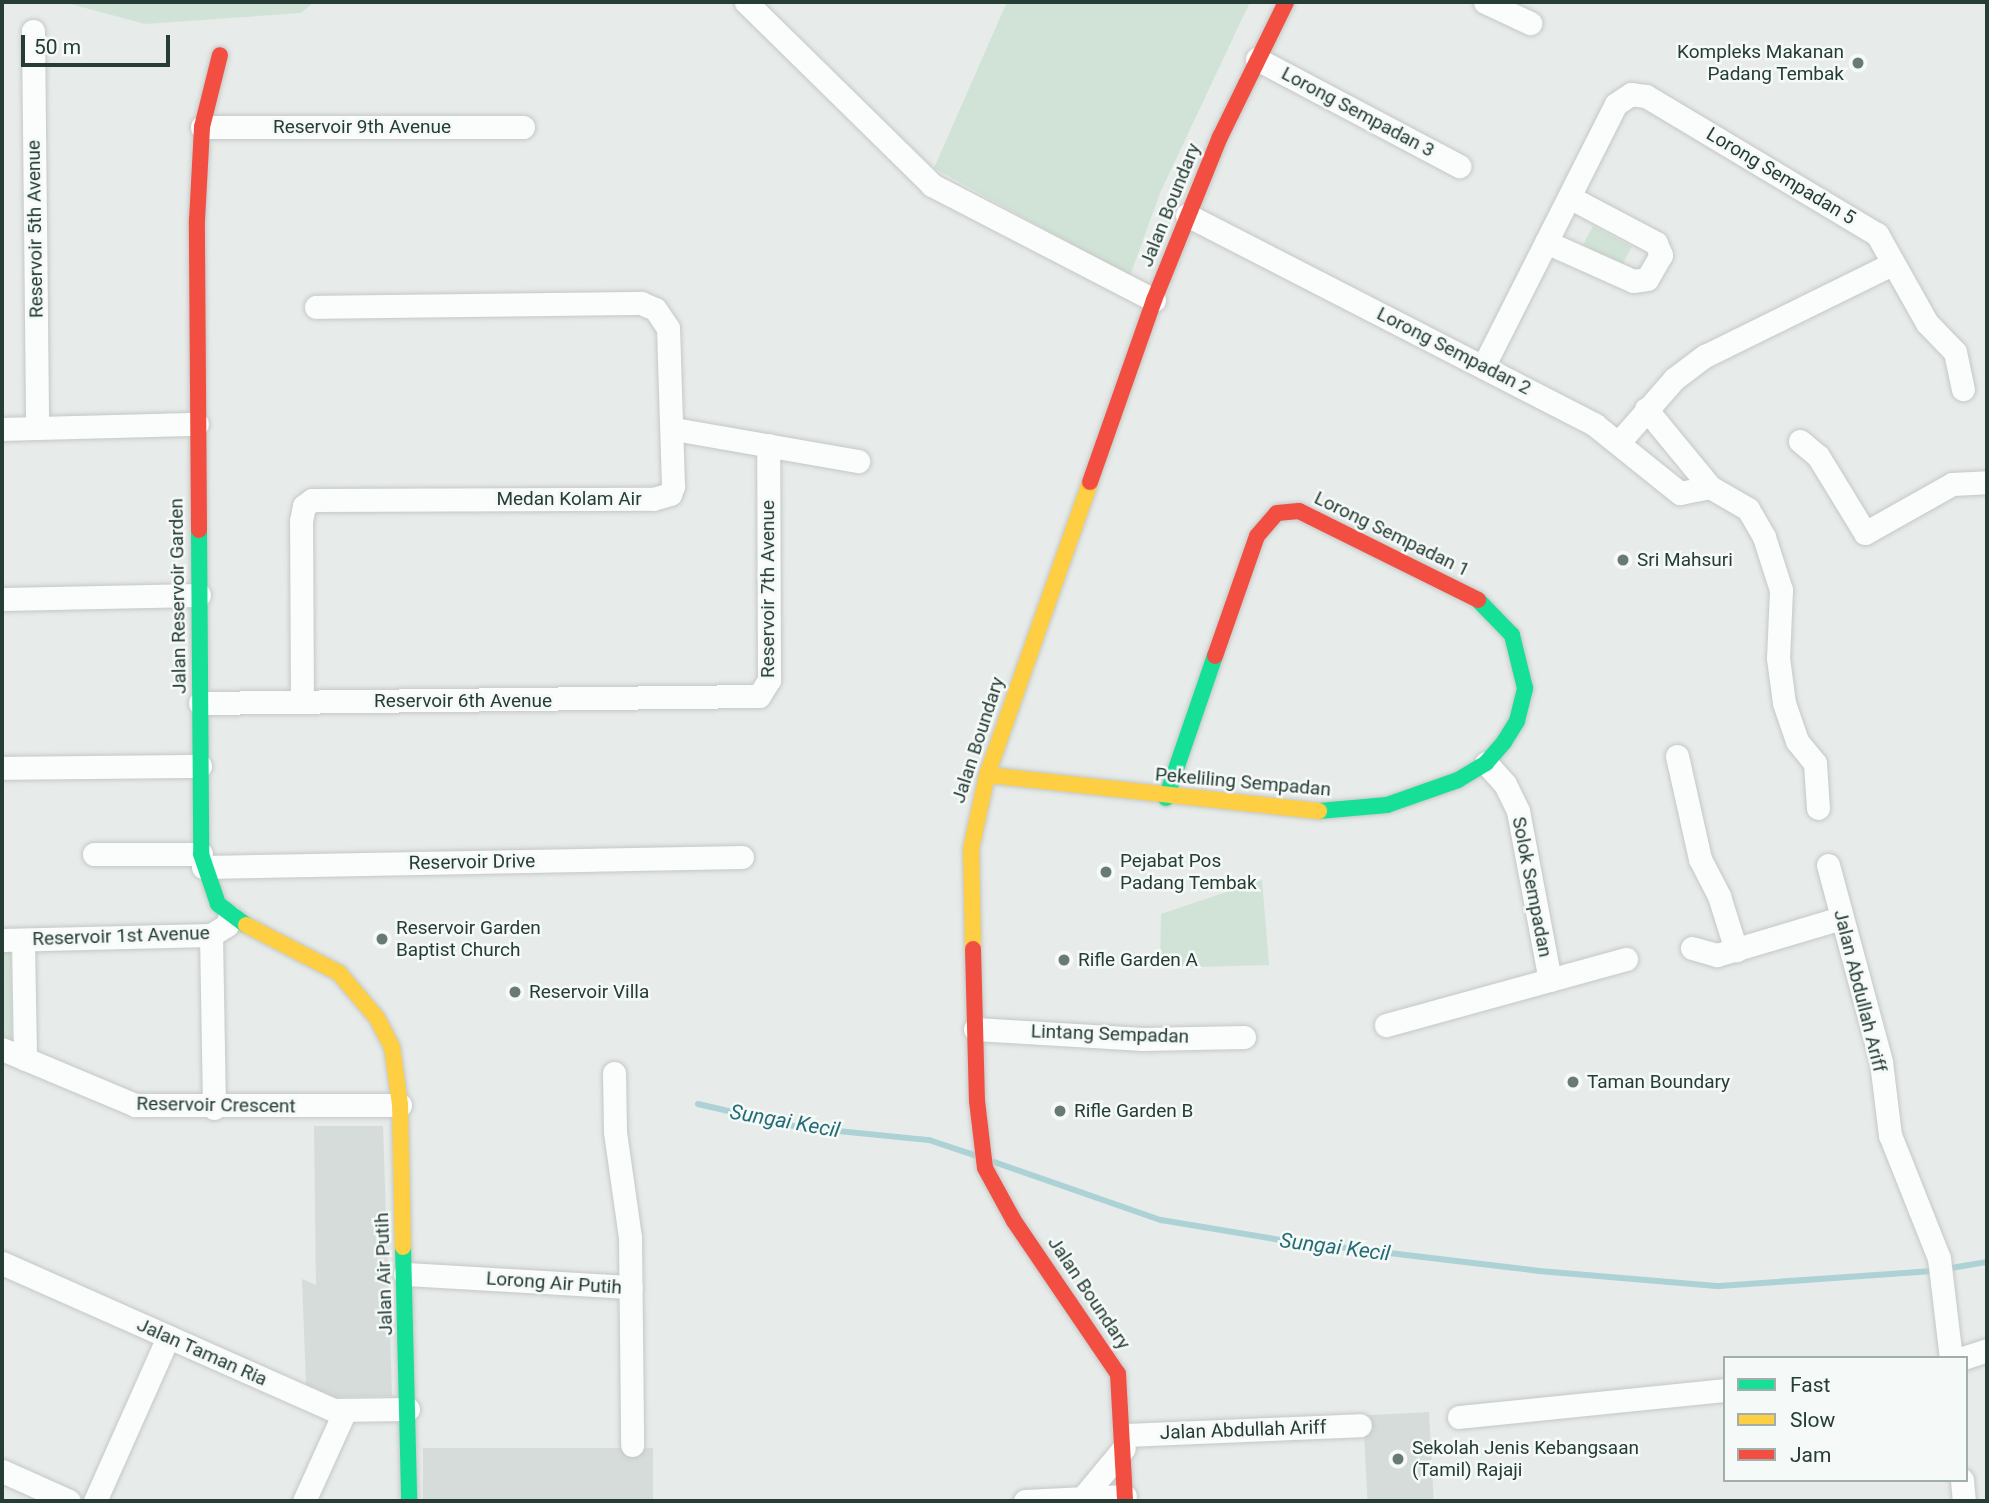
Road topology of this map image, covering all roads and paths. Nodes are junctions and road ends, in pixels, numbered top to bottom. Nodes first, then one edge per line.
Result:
1 (746, 2) edge
2 (1286, 2) edge
3 (1485, 2) edge
4 (1530, 23) dead end
5 (33, 31) dead end
6 (220, 55) dead end
7 (1257, 59) junction
8 (202, 127) junction
9 (523, 127) dead end
10 (1459, 166) dead end
11 (1569, 197) junction
12 (1187, 215) junction
13 (1546, 242) junction
14 (1892, 264) junction
15 (1154, 300) junction
16 (316, 307) dead end
17 (1484, 365) junction
18 (1963, 389) dead end
19 (1646, 409) junction
20 (197, 424) junction
21 (37, 428) junction
22 (2, 429) edge
23 (674, 429) junction
24 (1800, 440) dead end
25 (1620, 441) junction
26 (768, 446) junction
27 (858, 461) dead end
28 (1987, 482) edge
29 (1710, 486) junction
30 (199, 595) junction
31 (2, 599) edge
32 (727, 699) joint
33 (302, 702) junction
34 (200, 703) junction
35 (1677, 756) dead end
36 (1486, 763) junction
37 (200, 766) junction
38 (2, 768) edge
39 (987, 775) junction
40 (1166, 798) junction
41 (1818, 808) dead end
42 (94, 854) dead end
43 (742, 857) dead end
44 (202, 860) junction
45 (1828, 865) dead end
46 (230, 916) junction
47 (1841, 918) junction
48 (211, 935) junction
49 (12, 940) edge
50 (1692, 948) dead end
51 (1736, 950) junction
52 (1626, 959) dead end
53 (1550, 980) junction
54 (1386, 1025) dead end
55 (975, 1029) junction
56 (1244, 1037) dead end
57 (392, 1046) joint
58 (2, 1049) edge
59 (25, 1059) junction
60 (614, 1073) dead end
61 (400, 1105) junction
62 (214, 1108) junction
63 (2, 1263) edge
64 (405, 1275) junction
65 (631, 1287) junction
66 (168, 1337) junction
67 (1987, 1350) edge
68 (1951, 1356) edge
69 (1968, 1356) edge
70 (1723, 1390) edge
71 (408, 1409) junction
72 (344, 1413) junction
73 (1459, 1416) dead end
74 (1360, 1425) dead end
75 (1125, 1441) junction
76 (632, 1444) dead end
77 (2, 1471) edge
78 (1962, 1482) edge
79 (1084, 1496) junction
80 (1125, 1498) edge
81 (69, 1501) edge
82 (94, 1501) edge
83 (304, 1501) edge
84 (409, 1501) edge
85 (1024, 1501) edge
86 (1964, 1501) edge

1 - 15 street
2 - 7 street, Jalan Boundary
3 - 4 street
5 - 21 street, Reservoir 5th Avenue
6 - 8 street, Jalan Reservoir Garden
7 - 10 street, Lorong Sempadan 3
7 - 12 street, Jalan Boundary
8 - 9 street, Reservoir 9th Avenue
8 - 20 street, Jalan Reservoir Garden
11 - 13 street, Lorong Sempadan 5
11 - 13 street
11 - 14 street, Lorong Sempadan 5
12 - 15 street, Jalan Boundary
12 - 17 street, Lorong Sempadan 2
13 - 17 street, Lorong Sempadan 5
14 - 18 street, Lorong Sempadan 5
14 - 19 street
15 - 39 street, Jalan Boundary
16 - 23 street, Medan Kolam Air
17 - 25 street, Lorong Sempadan 2
19 - 25 street
19 - 29 street
20 - 21 street
20 - 30 street, Jalan Reservoir Garden
21 - 22 street
23 - 26 street
23 - 33 street, Medan Kolam Air
24 - 28 street
25 - 29 street, Lorong Sempadan 2
26 - 27 street
26 - 32 street, Reservoir 7th Avenue
29 - 41 street
30 - 31 street
30 - 34 street, Jalan Reservoir Garden
32 - 33 street, Reservoir 6th Avenue
33 - 34 street, Reservoir 6th Avenue
34 - 37 street, Jalan Reservoir Garden
35 - 51 street
36 - 40 street, Pekeliling Sempadan
36 - 40 street, Lorong Sempadan 1
36 - 53 street, Solok Sempadan
37 - 38 street
37 - 44 street, Jalan Reservoir Garden
39 - 40 street, Pekeliling Sempadan
39 - 55 street, Jalan Boundary
42 - 44 street, Reservoir Drive
43 - 44 street, Reservoir Drive
44 - 46 street, Jalan Reservoir Garden
45 - 47 street, Jalan Abdullah Ariff
46 - 48 street, Reservoir 1st Avenue
46 - 57 street, Jalan Reservoir Garden
47 - 51 street
47 - 68 street, Jalan Abdullah Ariff
48 - 49 street, Reservoir 1st Avenue
48 - 62 street
49 - 59 street
50 - 51 street
52 - 53 street
53 - 54 street
55 - 56 street, Lintang Sempadan
55 - 75 street, Jalan Boundary
57 - 61 street, Jalan Air Putih
58 - 59 street, Reservoir Crescent
59 - 62 street, Reservoir Crescent
60 - 65 street
61 - 62 street, Reservoir Crescent
61 - 64 street, Jalan Air Putih
63 - 66 street, Jalan Taman Ria
64 - 65 street, Lorong Air Putih
64 - 71 street, Jalan Air Putih
65 - 76 street, Lorong Air Putih
66 - 72 street, Jalan Taman Ria
66 - 82 street
67 - 69 street
70 - 73 street
71 - 72 street, Jalan Taman Ria
71 - 84 street, Jalan Air Putih
72 - 83 street
74 - 75 street, Jalan Abdullah Ariff
75 - 79 street
75 - 80 street, Jalan Boundary
77 - 81 street
78 - 86 street
79 - 80 street
79 - 85 street

